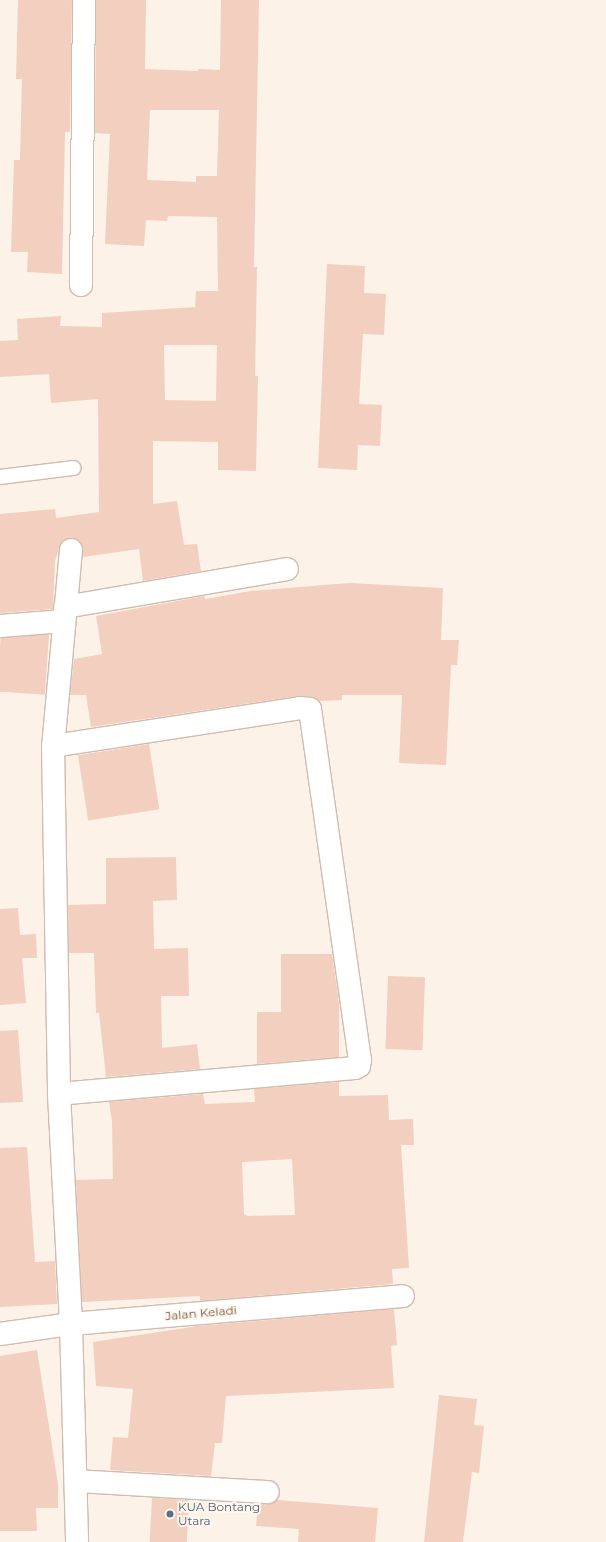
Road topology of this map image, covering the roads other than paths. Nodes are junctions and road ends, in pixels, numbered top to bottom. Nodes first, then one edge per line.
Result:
1 (84, 0) edge
2 (80, 285) dead end
3 (73, 468) dead end
4 (0, 477) edge
5 (71, 550) dead end
6 (287, 569) dead end
7 (65, 614) junction
8 (0, 626) edge
9 (53, 746) junction
10 (59, 1094) junction
11 (403, 1296) dead end
12 (71, 1324) junction
13 (0, 1334) edge
14 (76, 1481) junction
15 (268, 1492) dead end
16 (77, 1542) edge

1 - 2 street
3 - 4 lane
5 - 7 street
6 - 7 street
7 - 8 street
7 - 9 street
9 - 10 street
9 - 10 street
10 - 12 street
11 - 12 street, Jalan Keladi
12 - 13 street, Jalan Keladi
12 - 14 street
14 - 15 street
14 - 16 street

